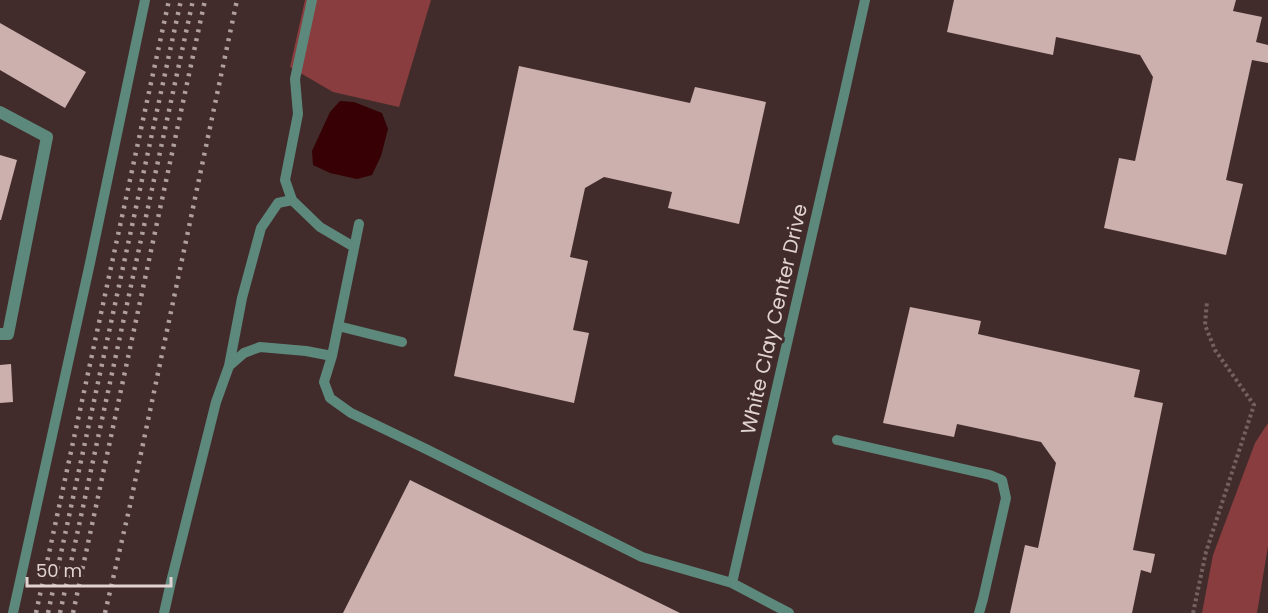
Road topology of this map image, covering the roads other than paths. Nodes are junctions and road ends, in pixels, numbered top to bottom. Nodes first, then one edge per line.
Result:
1 (145, 0) edge
2 (312, 0) edge
3 (865, 0) edge
4 (0, 112) edge
5 (292, 200) junction
6 (359, 224) dead end
7 (354, 247) junction
8 (338, 326) junction
9 (4, 334) edge
10 (402, 342) dead end
11 (332, 356) junction
12 (229, 366) junction
13 (837, 440) dead end
14 (732, 583) junction
15 (13, 613) edge
16 (164, 613) edge
17 (789, 613) edge
18 (979, 613) edge

1 - 15 lane
2 - 5 lane
3 - 14 lane, White Clay Center Drive
4 - 9 street
5 - 7 lane
5 - 12 lane
6 - 7 lane
7 - 8 lane
8 - 10 lane
8 - 11 lane
11 - 12 lane
11 - 14 lane
12 - 16 lane
13 - 18 lane
14 - 17 lane

